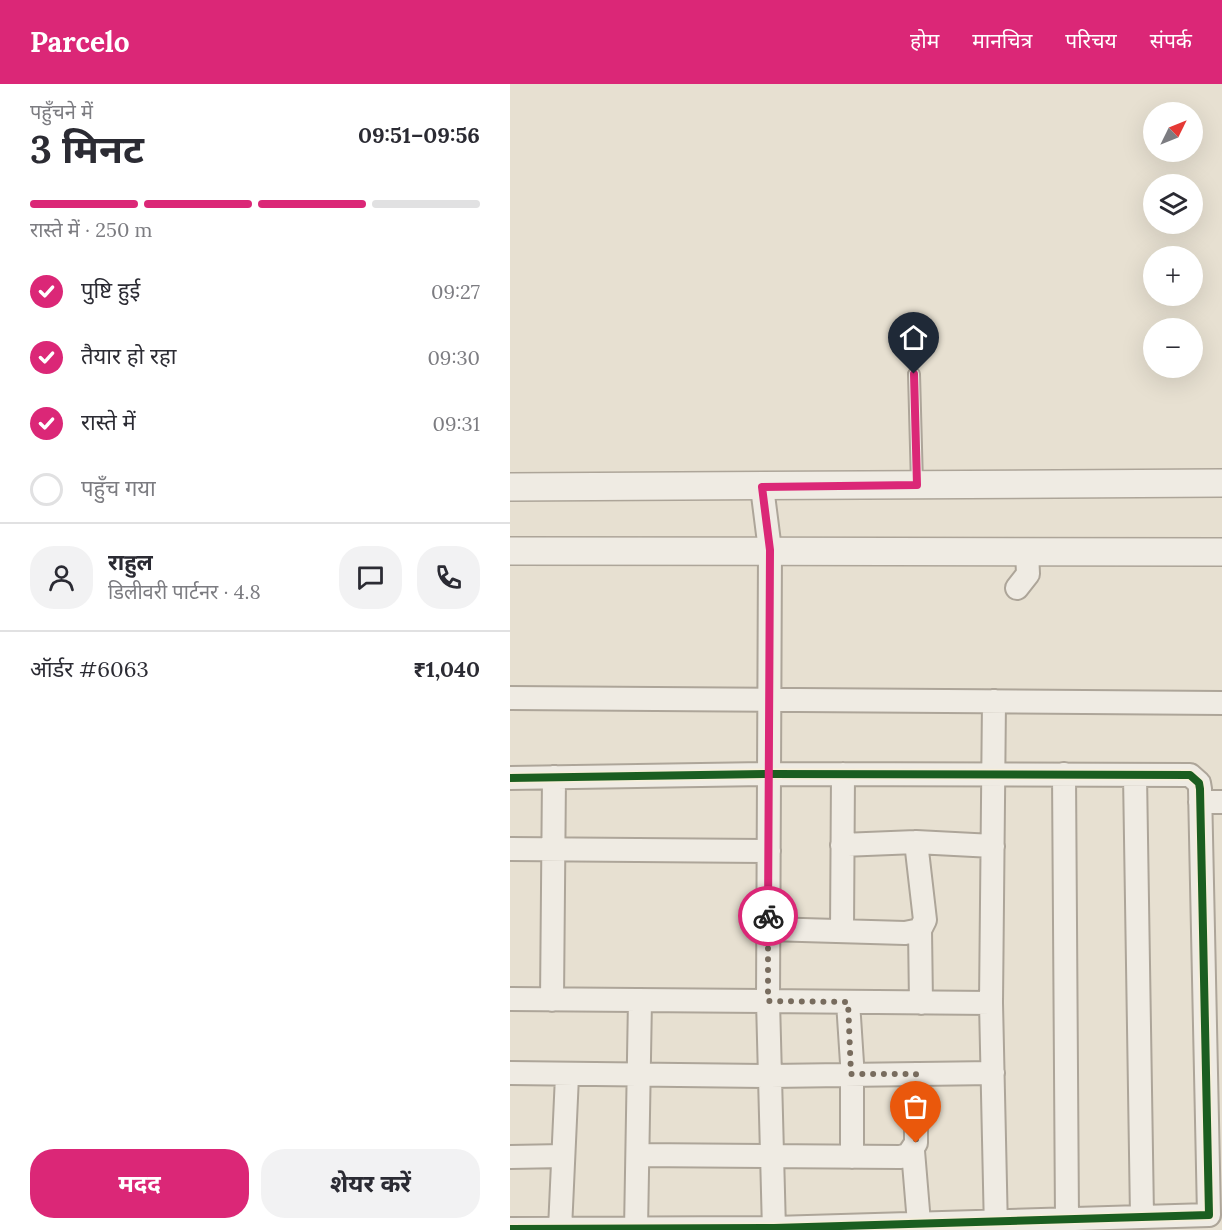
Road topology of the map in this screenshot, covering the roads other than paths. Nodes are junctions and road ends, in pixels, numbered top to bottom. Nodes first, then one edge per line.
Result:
1 (914, 374) dead end
2 (1222, 483) edge
3 (917, 485) junction
4 (510, 487) edge
5 (762, 487) junction
6 (770, 550) junction
7 (510, 551) edge
8 (1027, 551) junction
9 (1222, 552) edge
10 (1017, 588) dead end
11 (510, 698) edge
12 (769, 699) junction
13 (994, 701) junction
14 (1222, 703) edge
15 (769, 774) junction
16 (843, 774) junction
17 (993, 774) junction
18 (1064, 774) junction
19 (1135, 775) junction
20 (554, 777) junction
21 (510, 778) edge
22 (1211, 802) edge
23 (916, 842) junction
24 (842, 845) junction
25 (993, 846) junction
26 (510, 849) edge
27 (553, 849) junction
28 (768, 851) junction
29 (768, 929) junction
30 (920, 930) junction
31 (842, 931) junction
32 (1213, 958) edge
33 (510, 999) edge
34 (552, 1000) junction
35 (640, 1000) junction
36 (768, 1001) junction
37 (848, 1002) junction
38 (921, 1003) junction
39 (991, 1003) junction
40 (510, 1073) edge
41 (993, 1073) junction
42 (851, 1074) junction
43 (916, 1074) junction
44 (567, 1076) junction
45 (639, 1076) junction
46 (770, 1077) junction
47 (1214, 1078) edge
48 (913, 1150) junction
49 (638, 1155) junction
50 (772, 1155) junction
51 (563, 1156) junction
52 (852, 1156) junction
53 (510, 1157) edge
54 (1215, 1161) edge
55 (1142, 1216) junction
56 (1067, 1219) junction
57 (1209, 1222) edge
58 (919, 1223) junction
59 (1118, 1223) edge
60 (996, 1226) edge
61 (846, 1228) edge
62 (510, 1229) edge
63 (560, 1229) edge
64 (636, 1229) edge
65 (774, 1229) edge

1 - 3 lane
2 - 3 street
3 - 5 street
4 - 5 street
5 - 6 street
6 - 7 street
6 - 8 street
6 - 12 street
8 - 9 street
8 - 10 street
11 - 12 street
12 - 13 street
12 - 15 street
13 - 14 street
13 - 17 street
15 - 16 street
15 - 20 street
15 - 28 street
16 - 17 street
16 - 24 street
17 - 18 street
17 - 25 street
18 - 19 street
18 - 56 street
19 - 22 street
19 - 55 street
20 - 21 street
20 - 27 street
22 - 32 street
23 - 24 street
23 - 25 street
23 - 30 street
24 - 31 street
25 - 39 street
26 - 27 street
27 - 28 street
27 - 34 street
28 - 29 street
29 - 31 street
29 - 36 street
30 - 31 street
30 - 38 street
32 - 47 street
33 - 34 street
34 - 35 street
35 - 36 street
35 - 45 street
36 - 37 street
36 - 46 street
37 - 38 street
37 - 42 street
38 - 39 street
39 - 41 street
40 - 44 street
41 - 43 street
41 - 60 street
42 - 43 street
42 - 46 street
42 - 52 street
43 - 48 street
44 - 45 street
44 - 51 street
45 - 46 street
45 - 49 street
46 - 50 street
47 - 54 street
48 - 52 street
48 - 58 street
49 - 50 street
49 - 64 street
50 - 52 street
50 - 65 street
51 - 53 street
51 - 63 street
54 - 57 street
55 - 57 street
55 - 59 street
56 - 59 street
56 - 60 street
58 - 60 street
58 - 61 street
61 - 65 street
62 - 63 street
63 - 64 street
64 - 65 street

